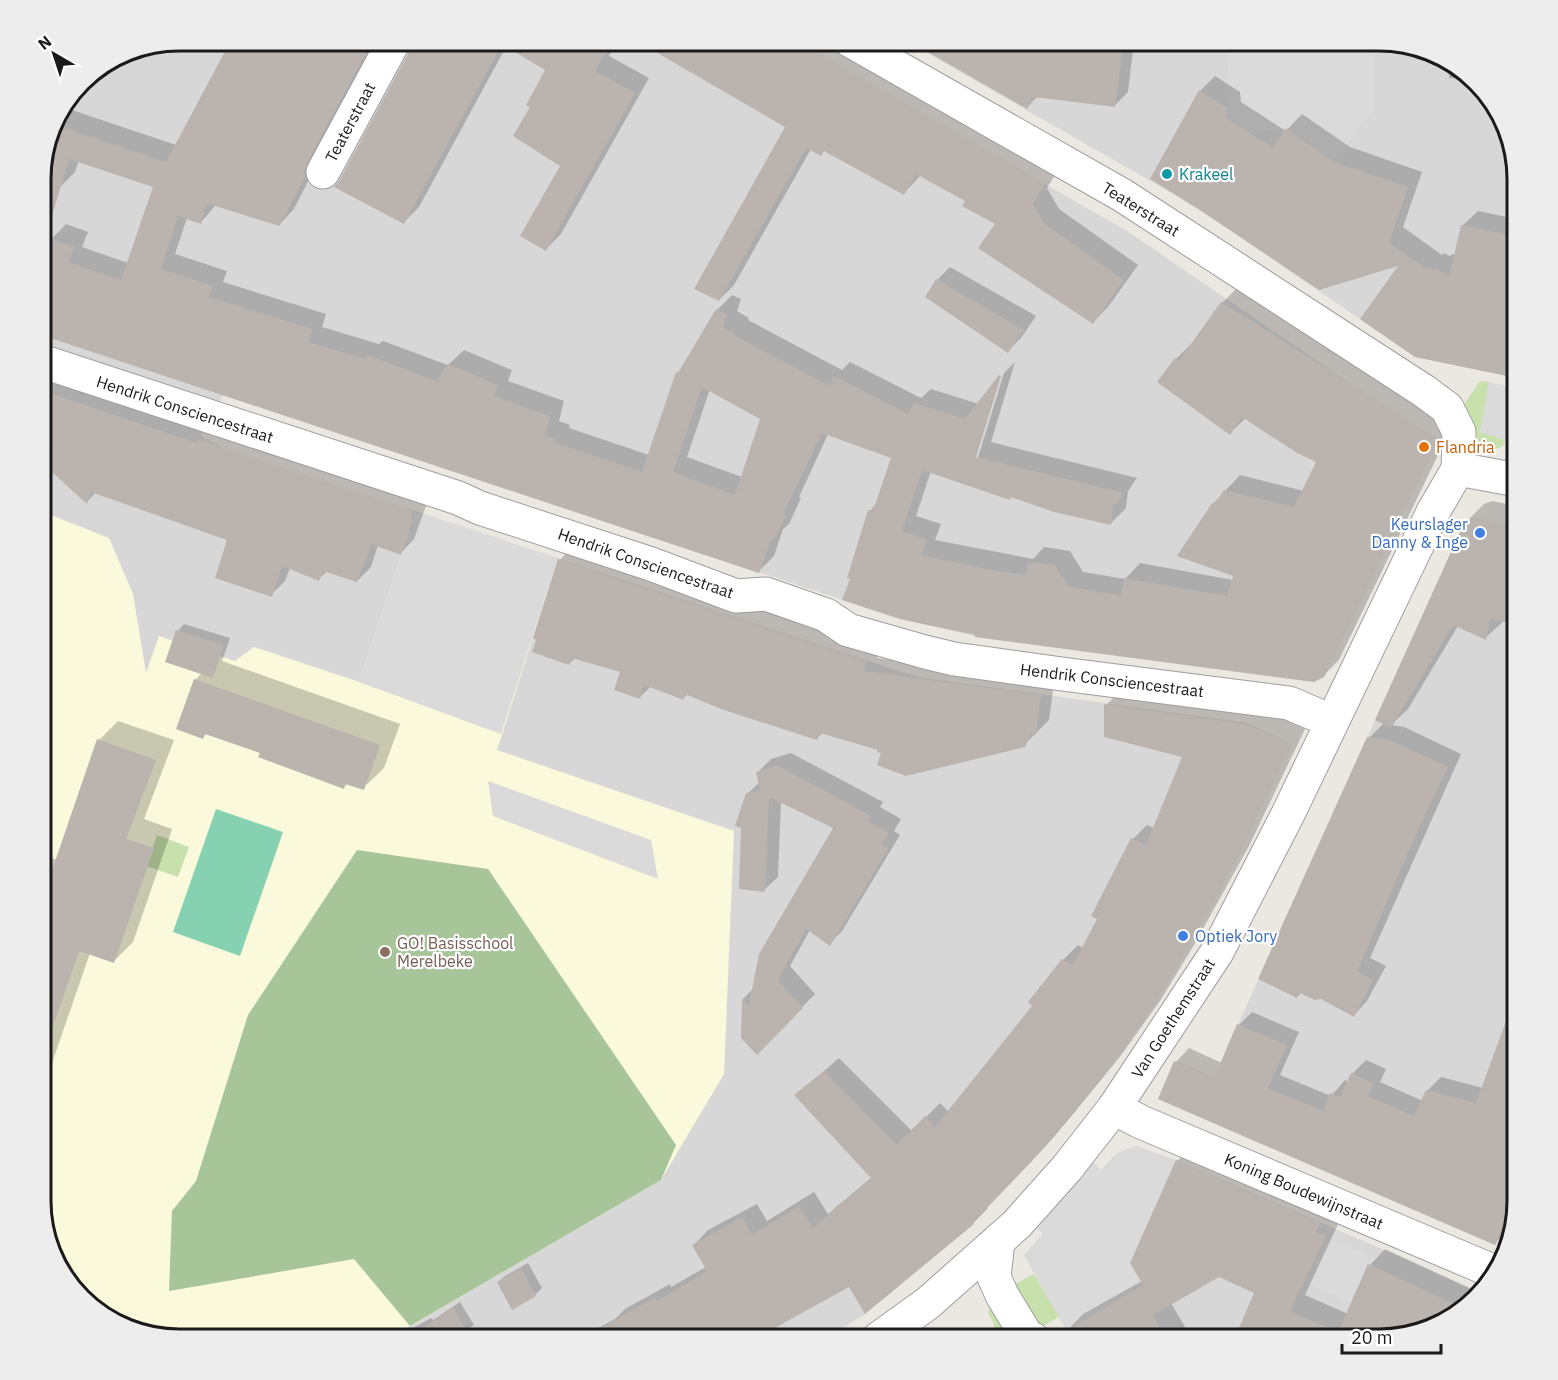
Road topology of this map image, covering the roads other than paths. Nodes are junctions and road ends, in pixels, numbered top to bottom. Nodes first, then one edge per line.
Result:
1 (388, 51) edge
2 (870, 51) edge
3 (323, 172) dead end
4 (51, 364) edge
5 (1458, 469) junction
6 (1507, 478) edge
7 (1331, 721) junction
8 (1114, 1108) junction
9 (998, 1241) junction
10 (1487, 1269) edge
11 (893, 1329) edge
12 (1023, 1329) edge

1 - 3 street, Teaterstraat
2 - 5 street, Teaterstraat
4 - 7 street, Hendrik Consciencestraat
5 - 6 street
5 - 7 street, Van Goethemstraat
7 - 8 street, Van Goethemstraat
8 - 9 street, Van Goethemstraat
8 - 10 street, Koning Boudewijnstraat
9 - 11 street, Van Goethemstraat
9 - 12 street

